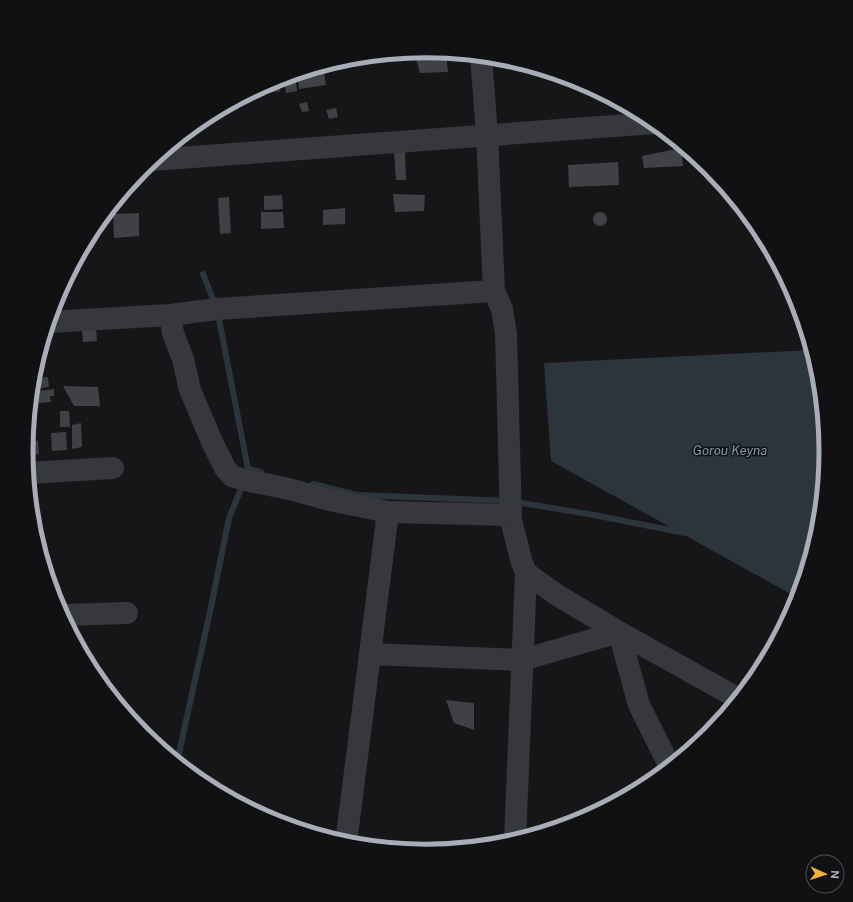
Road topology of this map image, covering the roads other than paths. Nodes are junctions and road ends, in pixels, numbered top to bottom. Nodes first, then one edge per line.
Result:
1 (481, 62) edge
2 (645, 124) edge
3 (487, 135) junction
4 (163, 159) edge
5 (494, 291) junction
6 (170, 315) junction
7 (55, 322) edge
8 (113, 468) dead end
9 (34, 473) edge
10 (388, 512) junction
11 (511, 514) junction
12 (526, 573) junction
13 (127, 613) dead end
14 (69, 615) edge
15 (620, 632) junction
16 (370, 654) junction
17 (522, 660) junction
18 (735, 696) edge
19 (667, 762) edge
20 (515, 834) edge
21 (347, 836) edge

1 - 3 street
2 - 3 street
3 - 4 street
3 - 5 street
5 - 6 street
5 - 11 street
6 - 7 street
6 - 10 street
8 - 9 street
10 - 11 street
10 - 16 street
11 - 12 street
12 - 15 street
12 - 17 street
13 - 14 street
15 - 17 street
15 - 18 street
15 - 19 street
16 - 17 street
16 - 21 street
17 - 20 street

